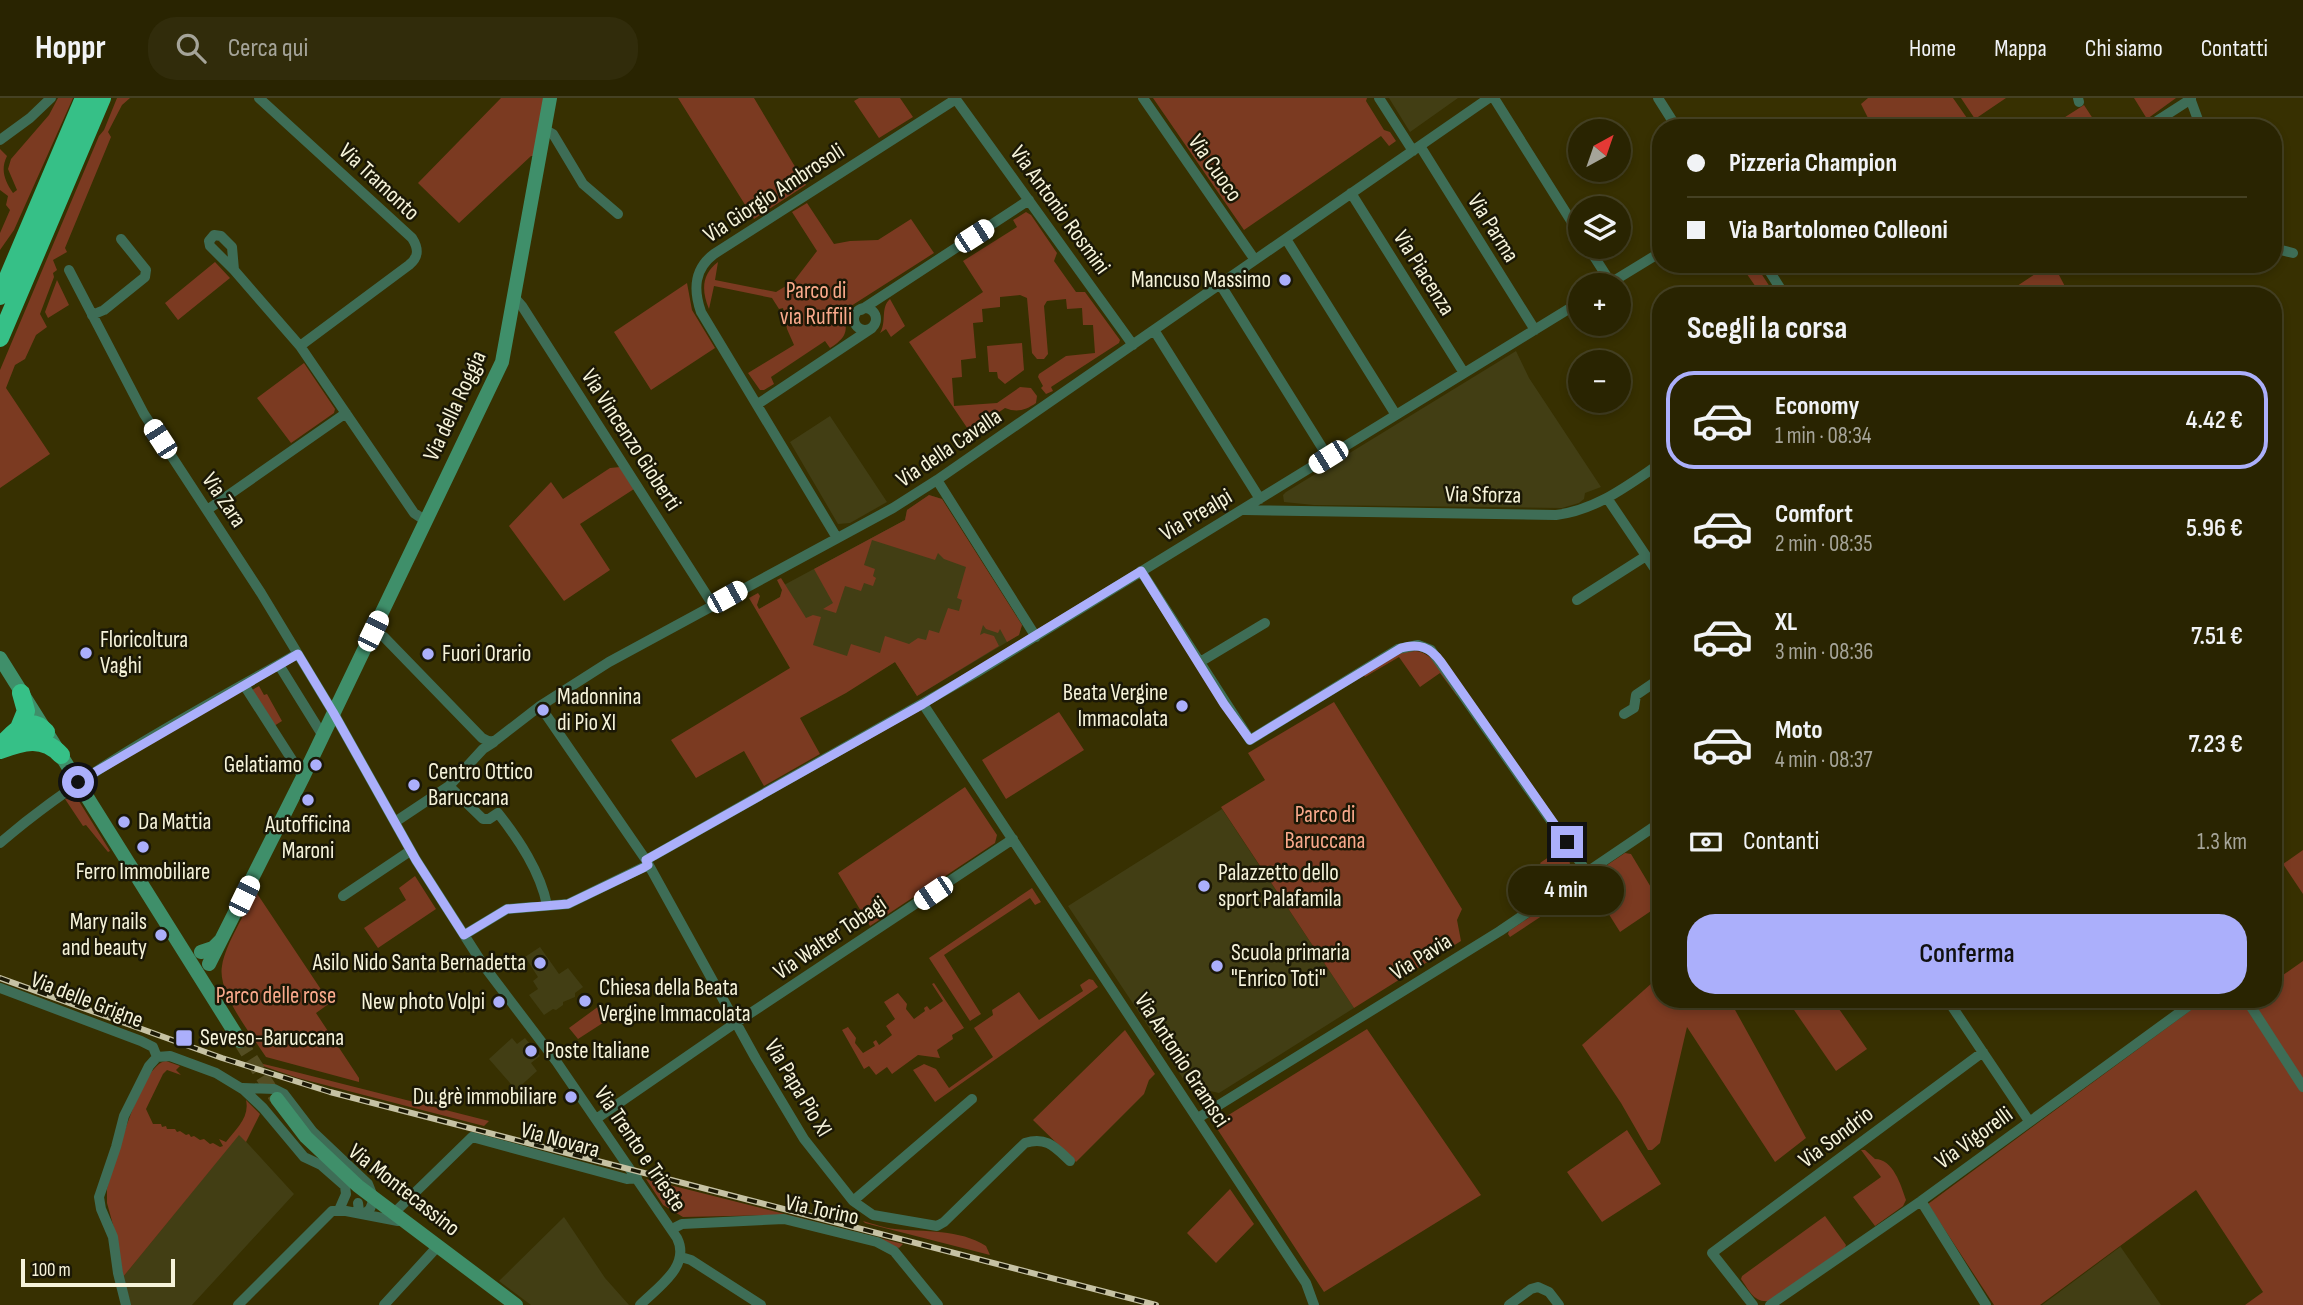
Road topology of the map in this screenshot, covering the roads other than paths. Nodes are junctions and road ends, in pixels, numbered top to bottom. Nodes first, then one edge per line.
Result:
1 (51, 98) edge
2 (84, 98) edge
3 (102, 98) edge
4 (259, 98) edge
5 (550, 98) edge
6 (1143, 98) edge
7 (1379, 98) edge
8 (1492, 98) edge
9 (1658, 98) edge
10 (2203, 98) edge
11 (955, 99) edge
12 (2191, 100) edge
13 (1671, 119) edge
14 (2160, 119) edge
15 (2198, 119) edge
16 (544, 130) junction
17 (0, 140) edge
18 (1416, 148) junction
19 (1351, 193) junction
20 (1029, 200) junction
21 (618, 214) dead end
22 (1568, 216) edge
23 (121, 239) dead end
24 (1286, 239) junction
25 (2282, 250) edge
26 (2293, 253) dead end
27 (1652, 258) edge
28 (1255, 260) junction
29 (69, 270) dead end
30 (234, 270) dead end
31 (1627, 273) edge
32 (1220, 284) junction
33 (888, 292) junction
34 (0, 296) edge
35 (515, 298) junction
36 (1568, 309) edge
37 (858, 314) junction
38 (92, 316) junction
39 (874, 324) junction
40 (1154, 330) junction
41 (1535, 330) junction
42 (0, 338) edge
43 (1133, 345) junction
44 (300, 346) junction
45 (846, 346) junction
46 (1464, 373) junction
47 (758, 404) junction
48 (346, 413) junction
49 (1396, 415) junction
50 (1328, 457) junction
51 (1652, 469) edge
52 (937, 480) junction
53 (1270, 493) junction
54 (1607, 498) junction
55 (1260, 499) junction
56 (207, 510) junction
57 (1243, 510) junction
58 (1291, 511) junction
59 (426, 520) junction
60 (837, 538) junction
61 (1646, 556) junction
62 (1652, 565) edge
63 (1141, 571) junction
64 (1577, 600) dead end
65 (713, 605) junction
66 (1265, 623) dead end
67 (373, 631) junction
68 (1036, 637) junction
69 (298, 654) junction
70 (0, 658) edge
71 (1200, 662) junction
72 (279, 665) junction
73 (1652, 684) edge
74 (244, 685) junction
75 (21, 693) joint
76 (923, 704) junction
77 (540, 706) junction
78 (333, 712) junction
79 (1624, 714) dead end
80 (21, 734) edge
81 (323, 736) junction
82 (487, 742) junction
83 (61, 755) junction
84 (303, 777) junction
85 (78, 782) junction
86 (453, 782) junction
87 (395, 822) junction
88 (1652, 828) edge
89 (1013, 839) junction
90 (0, 843) edge
91 (410, 851) junction
92 (647, 863) junction
93 (1587, 872) junction
94 (343, 896) dead end
95 (547, 905) junction
96 (464, 935) junction
97 (200, 961) junction
98 (0, 988) edge
99 (1953, 1008) edge
100 (2186, 1008) edge
101 (2251, 1008) edge
102 (737, 1022) junction
103 (240, 1041) tunnel mouth
104 (1983, 1052) junction
105 (157, 1057) junction
106 (239, 1087) junction
107 (2303, 1087) edge
108 (273, 1094) junction
109 (972, 1099) dead end
110 (263, 1108) junction
111 (1198, 1118) junction
112 (596, 1119) junction
113 (2029, 1121) junction
114 (1070, 1161) dead end
115 (637, 1178) junction
116 (358, 1186) junction
117 (374, 1199) junction
118 (853, 1201) junction
119 (1921, 1201) junction
120 (358, 1203) junction
121 (343, 1210) junction
122 (364, 1214) junction
123 (393, 1214) junction
124 (411, 1226) junction
125 (672, 1229) junction
126 (438, 1246) junction
127 (681, 1257) junction
128 (126, 1305) edge
129 (238, 1305) edge
130 (384, 1305) edge
131 (516, 1305) edge
132 (640, 1305) edge
133 (761, 1305) edge
134 (938, 1305) edge
135 (1314, 1305) edge
136 (1509, 1305) edge
137 (1559, 1305) edge
138 (1753, 1305) edge
139 (1770, 1305) edge
140 (1986, 1305) edge

1 - 17 street
2 - 34 highway
3 - 42 highway
4 - 44 street, Via Tramonto
5 - 16 street, Via della Roggia
6 - 28 street, Via Cuoco
7 - 18 street
8 - 18 street, Via della Cavalla
8 - 22 street
9 - 13 street
10 - 12 street
11 - 20 street, Via Antonio Rosmini
11 - 47 street, Via Giorgio Ambrosoli
12 - 14 street
12 - 15 street
16 - 21 street
16 - 35 street, Via della Roggia
18 - 19 street, Via della Cavalla
18 - 41 street, Via Parma
19 - 24 street, Via della Cavalla
19 - 46 street, Via Piacenza
20 - 33 street
20 - 43 street, Via Antonio Rosmini
23 - 38 street
24 - 28 street, Via della Cavalla
24 - 49 street
25 - 26 street
27 - 31 street
28 - 32 street, Via della Cavalla
29 - 38 street, Via Zara
30 - 44 street
32 - 40 street, Via della Cavalla
32 - 50 street
33 - 37 street
33 - 39 street
35 - 59 street, Via della Roggia
35 - 65 street, Via Vincenzo Gioberti
36 - 41 street, Via Prealpi
37 - 39 street
37 - 39 street
37 - 45 street
38 - 56 street, Via Zara
39 - 45 street
40 - 43 street, Via della Cavalla
40 - 55 street
41 - 46 street, Via Prealpi
43 - 52 street, Via della Cavalla
44 - 48 street
45 - 47 street
46 - 49 street, Via Prealpi
47 - 60 street, Via Giorgio Ambrosoli
48 - 56 street
48 - 59 street
49 - 50 street, Via Prealpi
50 - 53 street, Via Prealpi
51 - 54 street, Via Sforza
52 - 60 street, Via della Cavalla
52 - 68 street
53 - 55 street, Via Prealpi
53 - 58 street
54 - 58 street, Via Sforza
54 - 61 street
55 - 57 street, Via Prealpi
56 - 69 street, Via Zara
57 - 58 street, Via Sforza
57 - 63 street, Via Prealpi
59 - 67 street, Via della Roggia
60 - 65 street, Via della Cavalla
61 - 62 street
61 - 64 street
63 - 68 street, Via Prealpi
63 - 71 street
65 - 77 street, Via della Cavalla
66 - 71 street
67 - 78 street, Via della Roggia
67 - 82 street
68 - 76 street, Via Prealpi
69 - 72 street
69 - 78 street, Via Zara
70 - 75 street
71 - 93 street
72 - 74 street
72 - 81 street
73 - 79 street
74 - 84 street
74 - 85 street
75 - 80 highway
76 - 89 street, Via Antonio Gramsci
76 - 92 street, Via Prealpi
77 - 82 street, Via della Cavalla
77 - 92 street, Via Papa Pio XI
78 - 81 street, Via della Roggia
78 - 87 street, Via Trento e Trieste
80 - 83 street
80 - 83 highway
81 - 84 street, Via della Roggia
82 - 86 street, Via della Cavalla
83 - 85 street
84 - 97 street, Via della Roggia
85 - 90 street
85 - 97 street
86 - 87 street, Via della Cavalla
86 - 95 street
87 - 91 street, Via Trento e Trieste
88 - 93 street, Via Pavia
89 - 102 street, Via Walter Tobagi
89 - 111 street, Via Antonio Gramsci
91 - 94 street
91 - 96 street, Via Trento e Trieste
92 - 95 street, Via Prealpi
92 - 102 street, Via Papa Pio XI
93 - 111 street, Via Pavia
95 - 96 street, Via Prealpi
96 - 112 street, Via Trento e Trieste
97 - 103 street
98 - 105 street, Via delle Grigne
99 - 104 street
100 - 113 street, Via Vigorelli
101 - 107 street
102 - 112 street, Via Walter Tobagi
102 - 118 street, Via Papa Pio XI
104 - 113 street
104 - 138 street, Via Sondrio
105 - 106 street, Via delle Grigne
105 - 128 street
106 - 108 street
106 - 110 street, Via delle Grigne
108 - 110 street
108 - 116 street, Via Montecassino
108 - 117 street
109 - 118 street
110 - 121 street, Via delle Grigne
111 - 135 street, Via Antonio Gramsci
112 - 115 street, Via Trento e Trieste
113 - 119 street, Via Vigorelli
114 - 118 street, Via Papa Pio XI
115 - 123 street, Via Novara
115 - 125 street, Via Trento e Trieste
116 - 117 street, Via Montecassino
116 - 120 street
117 - 122 street
117 - 123 street, Via Montecassino
119 - 139 street, Via Vigorelli
119 - 140 street
120 - 121 street
120 - 122 street
121 - 122 street
121 - 129 street
122 - 124 street
123 - 124 street, Via Montecassino
124 - 126 street, Via Montecassino
125 - 127 street, Via Trento e Trieste
125 - 134 street, Via Torino
126 - 130 street
126 - 131 street, Via Montecassino
127 - 132 street
127 - 133 street
136 - 137 street

